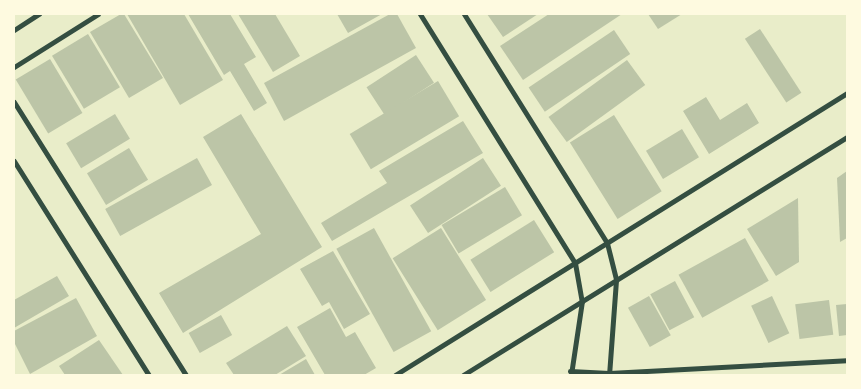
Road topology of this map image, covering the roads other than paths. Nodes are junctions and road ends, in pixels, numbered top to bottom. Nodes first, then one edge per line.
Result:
1 (39, 14) edge
2 (98, 14) edge
3 (420, 14) edge
4 (464, 14) edge
5 (14, 30) edge
6 (14, 67) edge
7 (847, 92) edge
8 (14, 102) edge
9 (847, 137) edge
10 (14, 161) edge
11 (607, 243) junction
12 (575, 263) junction
13 (616, 280) junction
14 (582, 301) junction
15 (847, 360) edge
16 (571, 373) edge
17 (609, 374) edge
18 (149, 375) edge
19 (186, 375) edge
20 (395, 375) edge
21 (463, 375) edge

1 - 5 street
2 - 6 street
3 - 12 street
4 - 11 street
7 - 11 street
8 - 19 street
9 - 13 street
10 - 18 street
11 - 12 street
11 - 13 street
12 - 14 street
12 - 20 street
13 - 14 street
13 - 17 street
14 - 16 street
14 - 21 street
15 - 17 street
16 - 17 street

